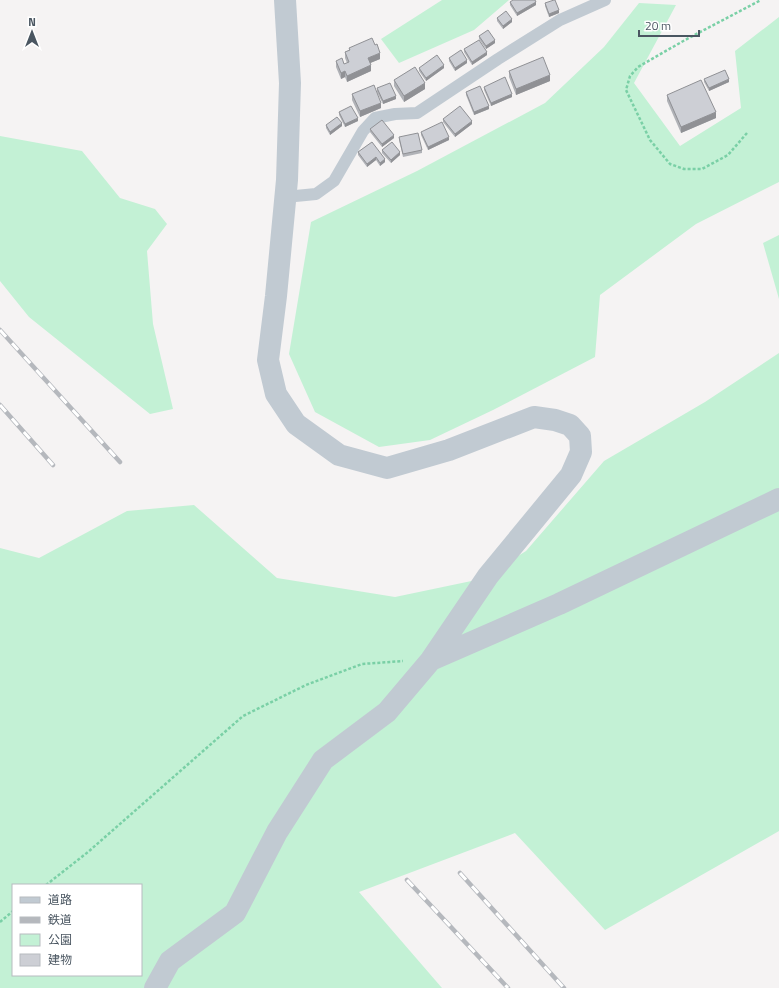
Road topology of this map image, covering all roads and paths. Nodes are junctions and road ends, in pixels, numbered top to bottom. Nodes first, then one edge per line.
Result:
1 (285, 0) edge
2 (605, 0) edge
3 (761, 0) edge
4 (747, 133) dead end
5 (285, 197) junction
6 (779, 499) edge
7 (431, 660) junction
8 (47, 884) edge
9 (12, 912) edge
10 (0, 922) edge
11 (155, 988) edge

1 - 5 street
2 - 5 lane
3 - 4 path
5 - 7 street
6 - 7 street
7 - 8 path
7 - 11 street
9 - 10 path

